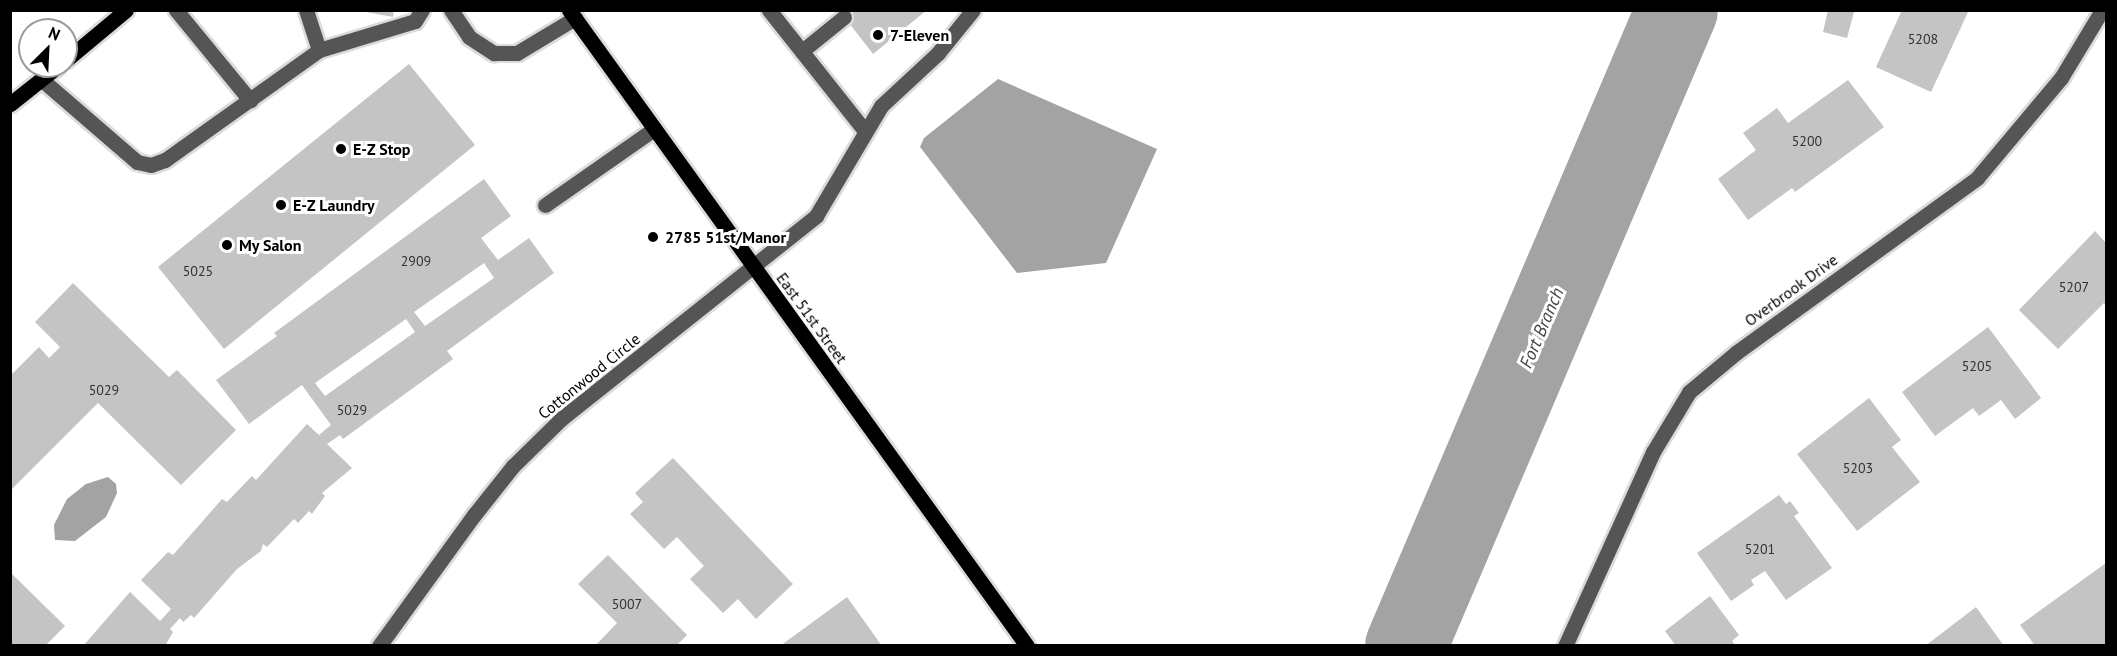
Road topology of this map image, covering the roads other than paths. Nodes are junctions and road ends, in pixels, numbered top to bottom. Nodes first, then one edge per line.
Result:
1 (126, 10) edge
2 (176, 10) edge
3 (306, 10) edge
4 (422, 10) edge
5 (451, 10) edge
6 (769, 10) edge
7 (973, 10) edge
8 (2102, 10) edge
9 (572, 14) edge
10 (844, 16) dead end
11 (78, 50) edge
12 (319, 50) junction
13 (802, 51) junction
14 (43, 78) edge
15 (41, 80) junction
16 (250, 100) junction
17 (10, 104) edge
18 (654, 129) junction
19 (864, 130) junction
20 (545, 205) dead end
21 (753, 268) junction
22 (379, 645) edge
23 (1027, 645) edge
24 (1565, 645) edge

1 - 11 main road
2 - 16 street
3 - 12 street
4 - 12 street
5 - 9 street
6 - 13 street
7 - 19 street, Cottonwood Circle
8 - 24 street, Overbrook Drive
9 - 18 main road, East 51st Street
10 - 13 street
12 - 16 street
13 - 19 street
14 - 15 main road
15 - 16 street
15 - 17 main road
18 - 20 street
18 - 21 main road, East 51st Street
19 - 21 street, Cottonwood Circle
21 - 22 street, Cottonwood Circle
21 - 23 main road, East 51st Street

